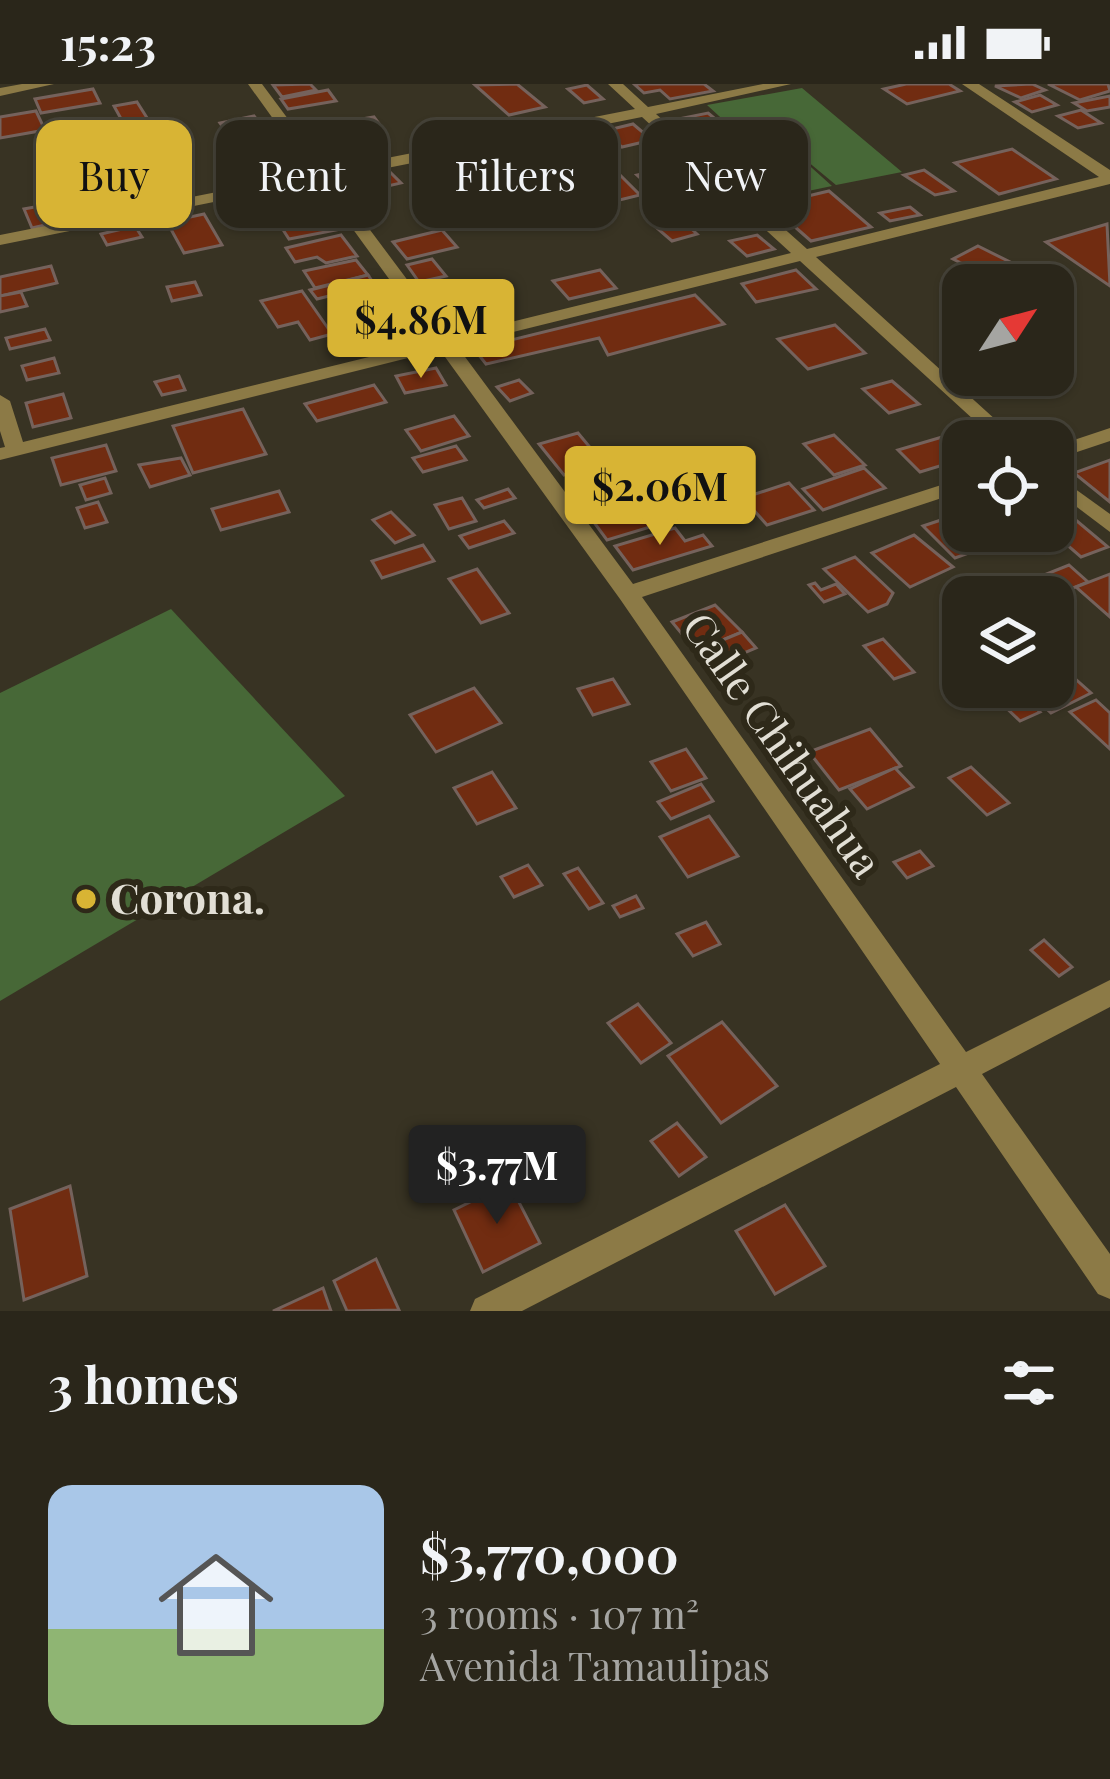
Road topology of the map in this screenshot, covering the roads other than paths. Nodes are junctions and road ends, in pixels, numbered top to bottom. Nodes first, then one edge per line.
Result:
1 (46, 84) edge
2 (255, 84) edge
3 (615, 84) edge
4 (784, 84) edge
5 (968, 84) edge
6 (0, 92) edge
7 (646, 112) junction
8 (282, 120) edge
9 (388, 162) edge
10 (1110, 178) edge
11 (216, 196) edge
12 (361, 228) edge
13 (0, 240) edge
14 (801, 255) junction
15 (447, 343) junction
16 (0, 401) edge
17 (986, 420) edge
18 (1110, 434) edge
19 (1074, 447) edge
20 (8, 452) edge
21 (942, 491) edge
22 (1074, 496) edge
23 (1110, 525) edge
24 (628, 594) junction
25 (1110, 993) edge
26 (964, 1070) junction
27 (1110, 1282) edge
28 (488, 1311) edge

1 - 6 street
2 - 8 street, Calle Chihuahua
3 - 7 street
4 - 7 street
5 - 10 street
7 - 9 street
7 - 14 street
10 - 14 street
11 - 13 street
12 - 15 street, Calle Chihuahua
14 - 15 street
14 - 17 street
15 - 20 street
15 - 24 street, Calle Chihuahua
16 - 20 street
18 - 19 street
21 - 24 street
22 - 23 street
24 - 26 street, Calle Chihuahua
25 - 26 street
26 - 27 street, Calle Chihuahua
26 - 28 street

